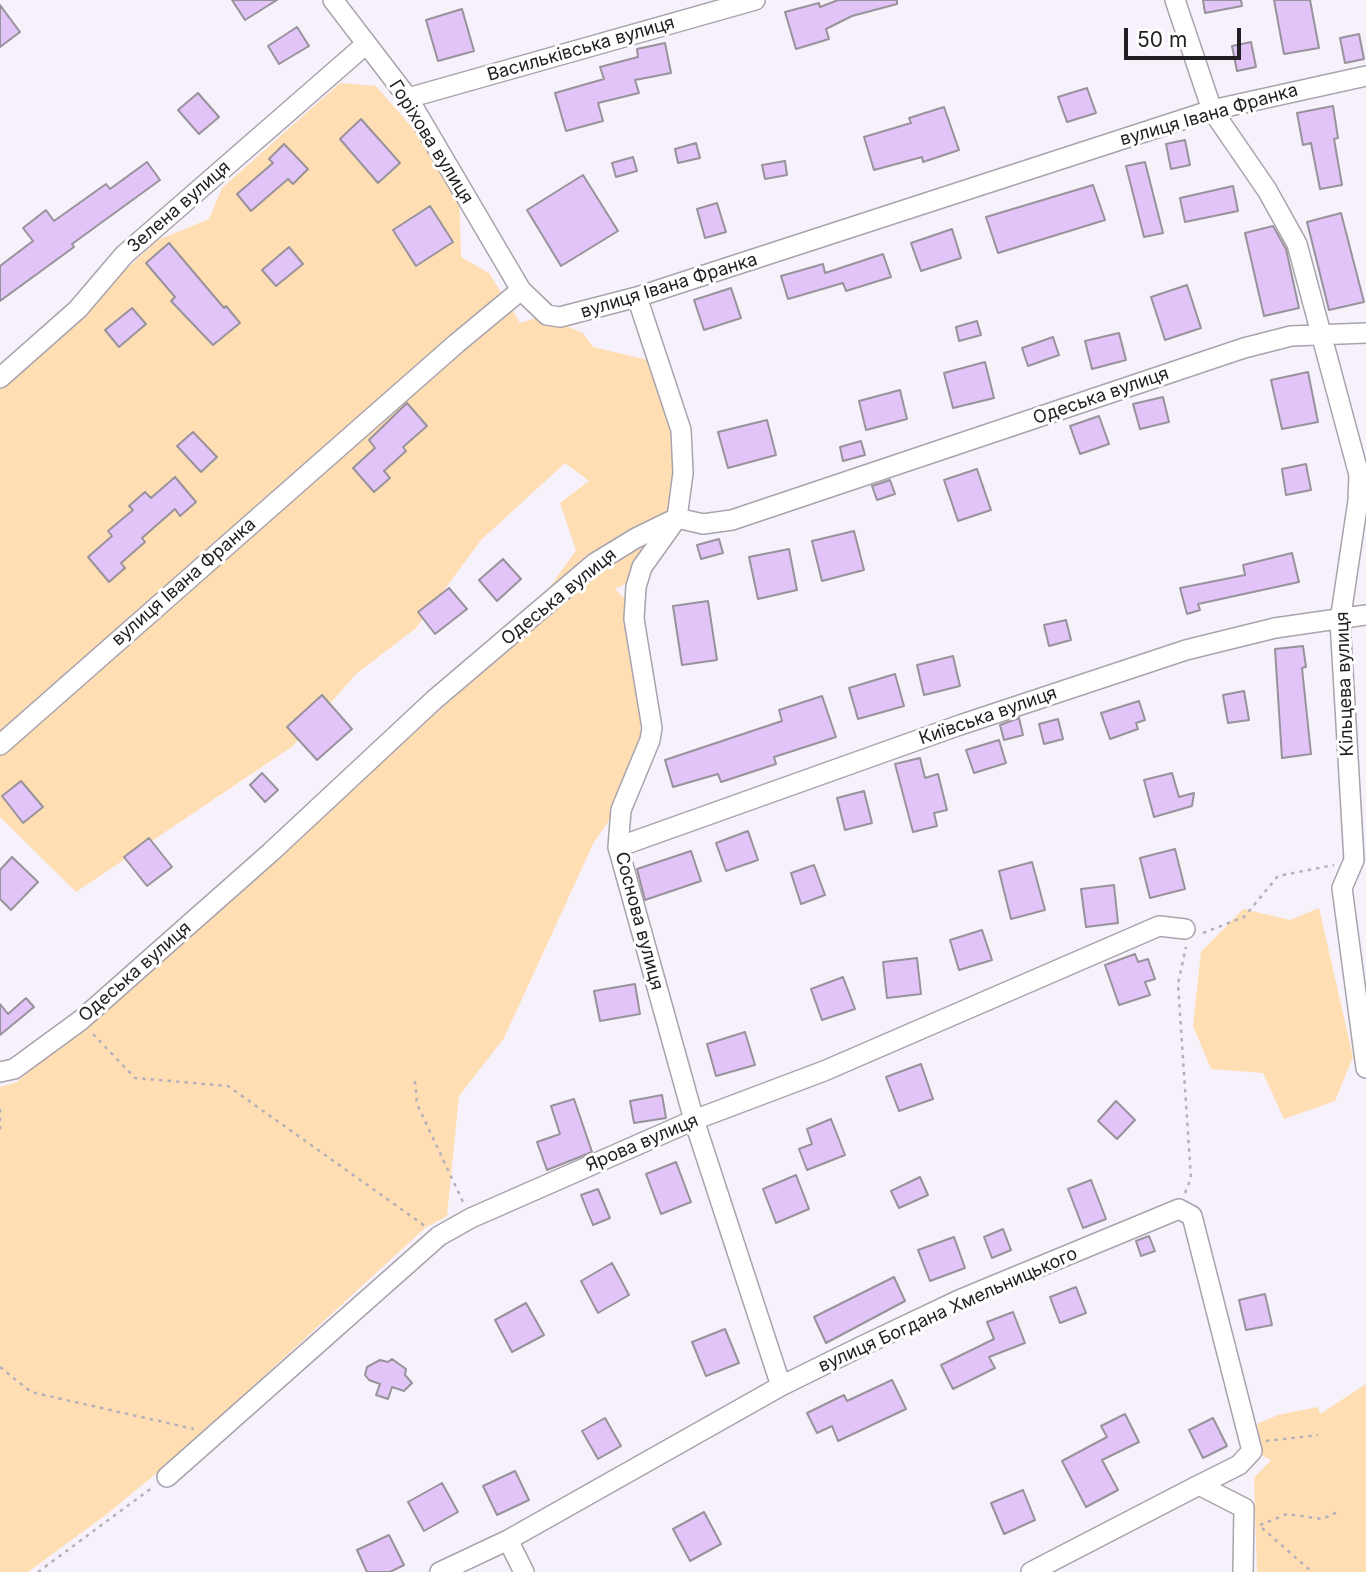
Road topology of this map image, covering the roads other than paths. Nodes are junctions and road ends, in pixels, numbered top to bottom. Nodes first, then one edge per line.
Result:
1 (333, 0) edge
2 (755, 0) edge
3 (1175, 0) edge
4 (365, 45) junction
5 (1366, 76) edge
6 (408, 98) junction
7 (1212, 110) junction
8 (521, 290) junction
9 (637, 297) junction
10 (1320, 333) junction
11 (1366, 333) edge
12 (0, 378) edge
13 (677, 518) junction
14 (1366, 615) edge
15 (1340, 621) junction
16 (0, 745) edge
17 (618, 847) junction
18 (1360, 859) edge
19 (1187, 931) road end
20 (1366, 1068) edge
21 (0, 1072) edge
22 (694, 1120) junction
23 (781, 1386) junction
24 (167, 1477) road end
25 (1199, 1485) junction
26 (508, 1540) junction
27 (440, 1572) edge
28 (524, 1572) edge
29 (1031, 1572) edge
30 (1243, 1572) edge

1 - 4 street, Горіхова вулиця
2 - 6 street, Васильківська вулиця
3 - 7 street, Кільцева вулиця
4 - 6 street, Горіхова вулиця
4 - 12 street, Зелена вулиця
5 - 7 street, вулиця Івана Франка
6 - 8 street, Горіхова вулиця
7 - 9 street, вулиця Івана Франка
7 - 10 street, Кільцева вулиця
8 - 9 street, вулиця Івана Франка
8 - 16 street, вулиця Івана Франка
9 - 13 street, Соснова вулиця
10 - 11 street, Одеська вулиця
10 - 13 street, Одеська вулиця
10 - 15 street, Кільцева вулиця
13 - 17 street, Соснова вулиця
13 - 21 street, Одеська вулиця
14 - 15 street, Київська вулиця
15 - 17 street, Київська вулиця
15 - 18 street, Кільцева вулиця
17 - 22 street, Соснова вулиця
18 - 20 street, Кільцева вулиця
19 - 22 street, Ярова вулиця
22 - 23 street, Соснова вулиця
22 - 24 street, Ярова вулиця
23 - 25 street, вулиця Богдана Хмельницького
23 - 26 street, вулиця Богдана Хмельницького
25 - 29 street
25 - 30 street
26 - 27 street, вулиця Богдана Хмельницького
26 - 28 street

